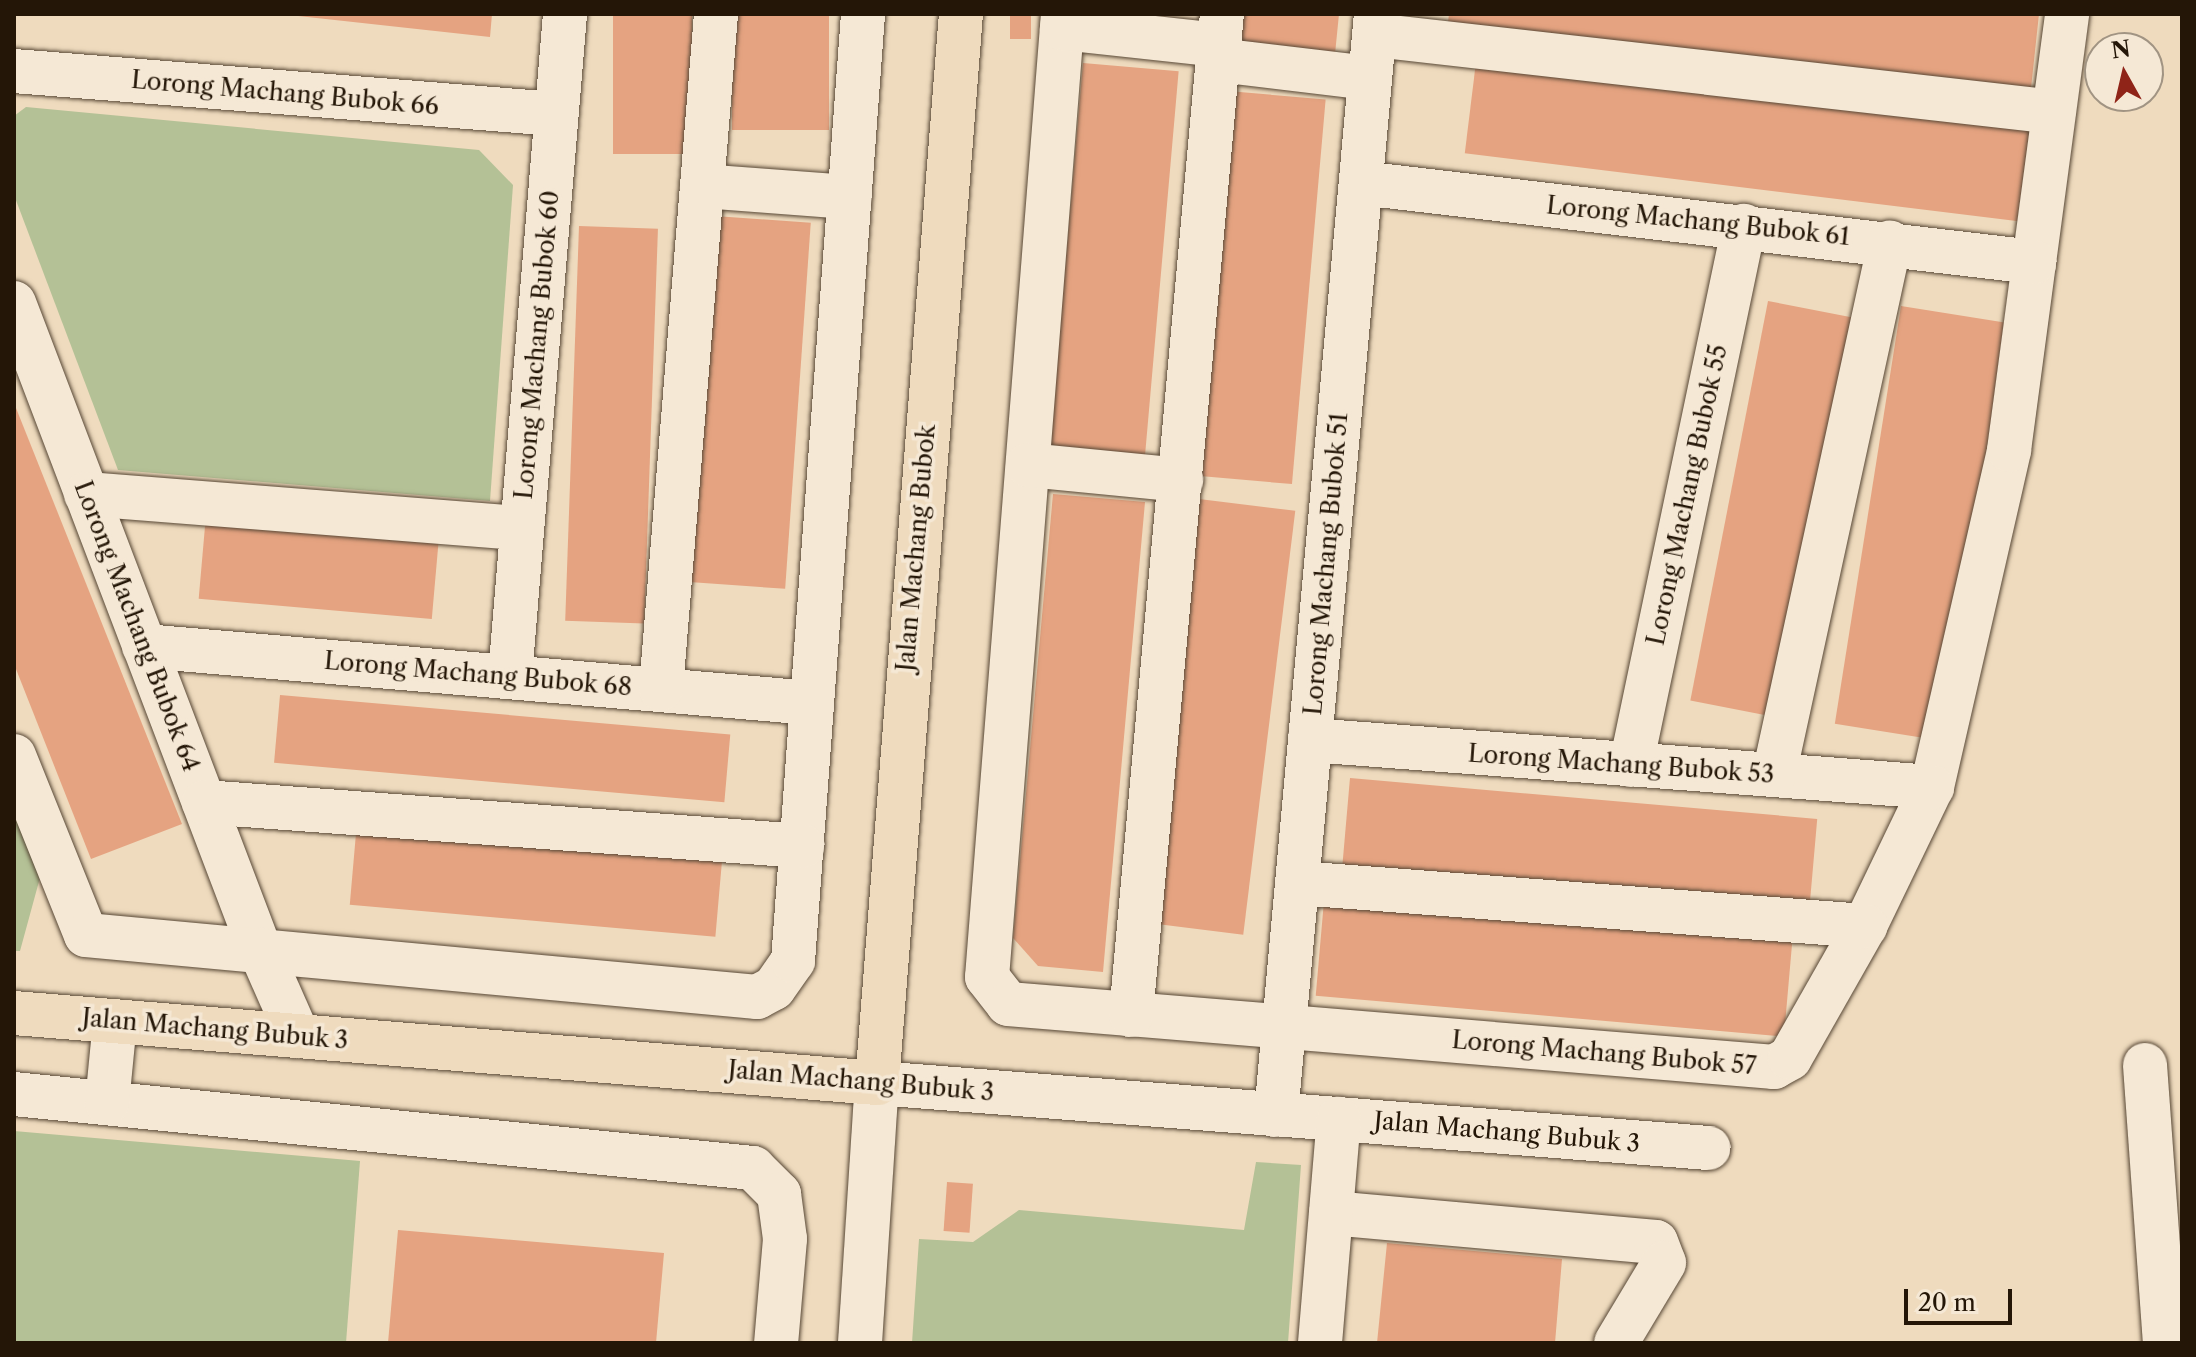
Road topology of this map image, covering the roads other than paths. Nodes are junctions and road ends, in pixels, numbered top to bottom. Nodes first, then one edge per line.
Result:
1 (565, 14) edge
2 (716, 14) edge
3 (863, 14) edge
4 (961, 14) edge
5 (2067, 14) edge
6 (1063, 21) edge
7 (1375, 24) edge
8 (1220, 40) edge
9 (14, 71) edge
10 (1370, 78) junction
11 (2054, 112) junction
12 (556, 114) junction
13 (1361, 183) junction
14 (702, 186) junction
15 (850, 197) junction
16 (1744, 226) junction
17 (1890, 242) junction
18 (2034, 262) junction
19 (14, 303) edge
20 (1028, 465) junction
21 (1181, 480) junction
22 (86, 494) junction
23 (522, 528) junction
24 (144, 646) junction
25 (510, 676) junction
26 (661, 689) junction
27 (812, 703) junction
28 (1310, 740) junction
29 (14, 756) edge
30 (1631, 765) junction
31 (1774, 775) junction
32 (1932, 787) junction
33 (204, 802) junction
34 (802, 846) junction
35 (1298, 883) junction
36 (1865, 926) junction
37 (260, 950) junction
38 (14, 1013) edge
39 (1131, 1015) junction
40 (115, 1021) junction
41 (1284, 1027) junction
42 (298, 1036) junction
43 (2145, 1065) dead end
44 (877, 1083) junction
45 (14, 1094) edge
46 (107, 1103) junction
47 (1276, 1115) junction
48 (1339, 1119) junction
49 (1708, 1148) dead end
50 (1331, 1213) junction
51 (776, 1343) edge
52 (860, 1343) edge
53 (1320, 1343) edge
54 (1616, 1343) edge
55 (2165, 1343) edge

1 - 12 street, Lorong Machang Bubok 60
2 - 14 street
3 - 15 street
4 - 44 main road, Jalan Machang Bubok
5 - 11 street, Lorong Machang Bubok 57
6 - 8 street
6 - 20 street
7 - 10 street, Lorong Machang Bubok 51
7 - 11 street
8 - 10 street
8 - 21 street
9 - 12 street, Lorong Machang Bubok 66
10 - 13 street, Lorong Machang Bubok 51
11 - 18 street, Lorong Machang Bubok 57
12 - 23 street, Lorong Machang Bubok 60
13 - 16 street, Lorong Machang Bubok 61
13 - 28 street, Lorong Machang Bubok 51
14 - 15 street
14 - 26 street
15 - 27 street
16 - 17 street, Lorong Machang Bubok 61
16 - 30 street, Lorong Machang Bubok 55
17 - 18 street, Lorong Machang Bubok 61
17 - 31 street
18 - 32 street, Lorong Machang Bubok 57
19 - 22 street, Lorong Machang Bubok 64
20 - 21 street
20 - 39 street, Lorong Machang Bubok 57
21 - 39 street
22 - 23 street
22 - 24 street, Lorong Machang Bubok 64
23 - 25 street, Lorong Machang Bubok 60
24 - 25 street, Lorong Machang Bubok 68
24 - 33 street, Lorong Machang Bubok 64
25 - 26 street, Lorong Machang Bubok 68
26 - 27 street, Lorong Machang Bubok 68
27 - 34 street
28 - 30 street, Lorong Machang Bubok 53
28 - 35 street, Lorong Machang Bubok 51
29 - 37 street
30 - 31 street, Lorong Machang Bubok 53
31 - 32 street, Lorong Machang Bubok 53
32 - 36 street, Lorong Machang Bubok 57
33 - 34 street
33 - 37 street, Lorong Machang Bubok 64
34 - 37 street
35 - 36 street
35 - 41 street, Lorong Machang Bubok 51
36 - 41 street, Lorong Machang Bubok 57
37 - 42 street, Lorong Machang Bubok 64
38 - 40 main road, Jalan Machang Bubuk 3
39 - 41 street, Lorong Machang Bubok 57
40 - 42 main road, Jalan Machang Bubuk 3
40 - 46 street
41 - 47 street, Lorong Machang Bubok 51
42 - 44 main road, Jalan Machang Bubuk 3
43 - 55 street
44 - 47 street, Jalan Machang Bubuk 3
44 - 52 street
45 - 46 street
46 - 51 street
47 - 48 street, Jalan Machang Bubuk 3
48 - 49 street, Jalan Machang Bubuk 3
48 - 50 street
50 - 53 street
50 - 54 street

